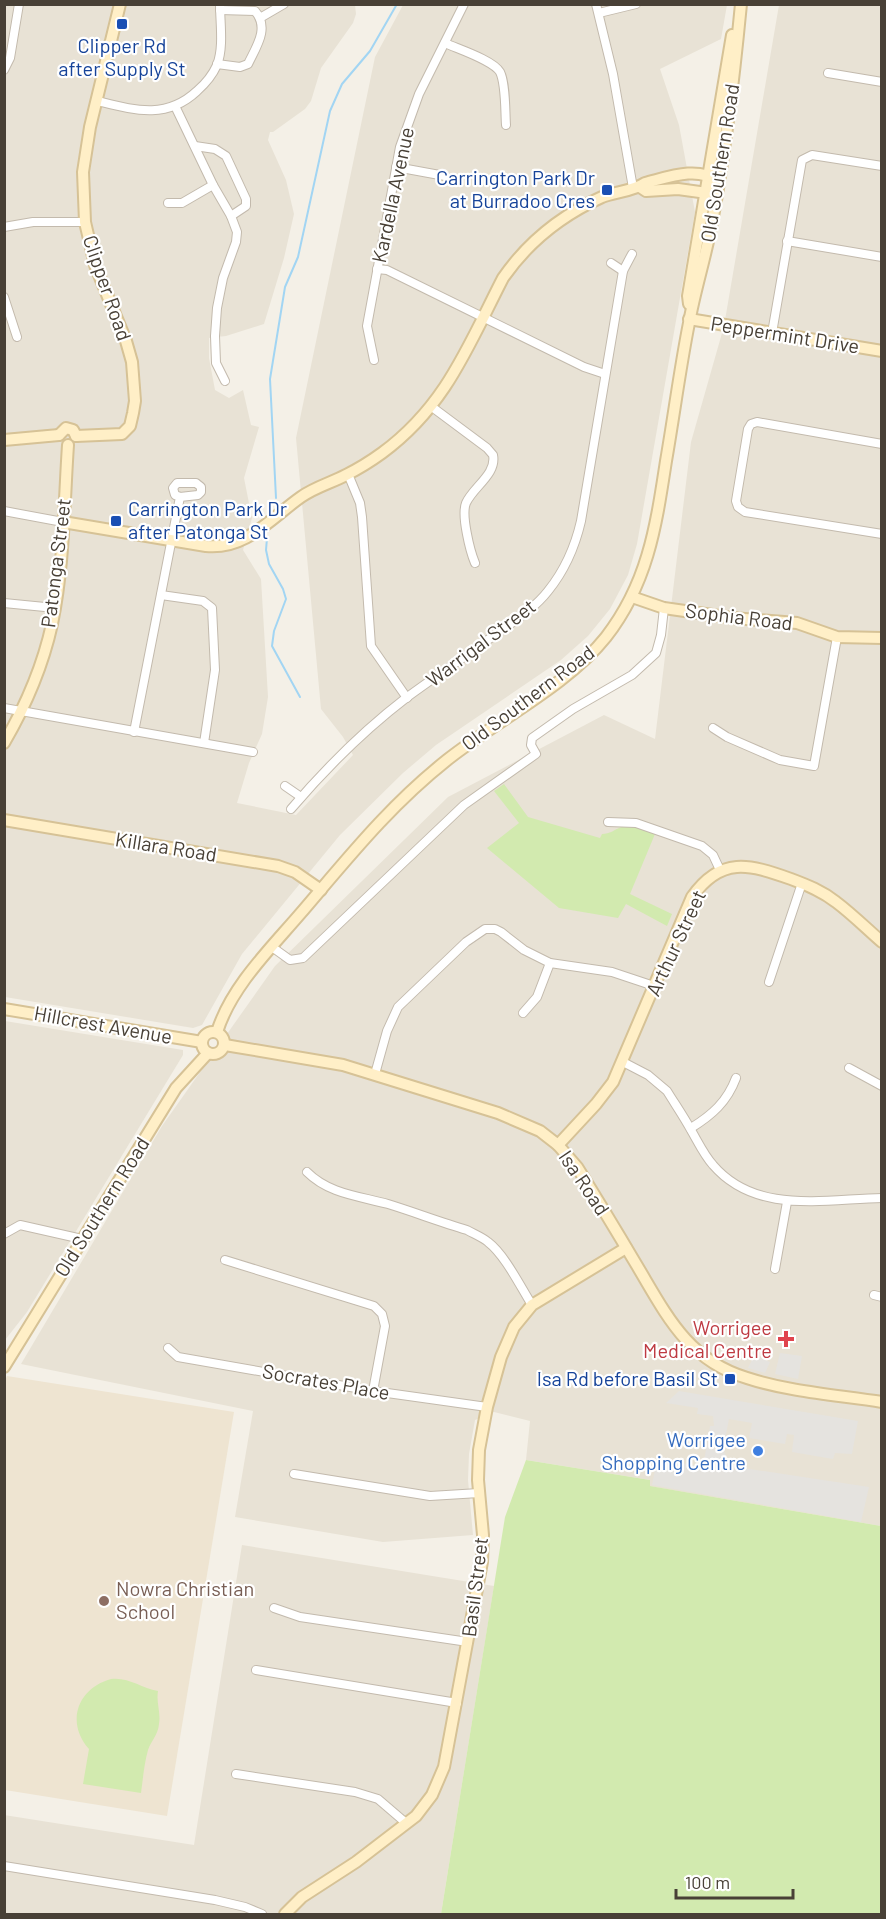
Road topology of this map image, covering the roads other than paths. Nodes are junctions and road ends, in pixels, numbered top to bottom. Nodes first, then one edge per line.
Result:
1 (19, 4) edge
2 (120, 4) edge
3 (284, 4) edge
4 (464, 4) edge
5 (636, 4) edge
6 (740, 4) edge
7 (220, 7) edge
8 (597, 9) edge
9 (260, 18) junction
10 (445, 43) junction
11 (217, 64) junction
12 (4, 70) edge
13 (828, 73) dead end
14 (882, 82) edge
15 (97, 101) junction
16 (175, 106) junction
17 (506, 125) dead end
18 (195, 146) junction
19 (882, 166) edge
20 (396, 167) junction
21 (445, 176) dead end
22 (714, 178) junction
23 (213, 185) junction
24 (636, 187) junction
25 (707, 193) junction
26 (168, 203) dead end
27 (231, 216) junction
28 (85, 222) junction
29 (4, 227) edge
30 (787, 241) junction
31 (632, 254) dead end
32 (882, 257) edge
33 (611, 263) dead end
34 (377, 269) junction
35 (622, 271) junction
36 (4, 297) edge
37 (483, 317) junction
38 (689, 319) junction
39 (772, 333) junction
40 (17, 337) dead end
41 (882, 351) edge
42 (374, 360) dead end
43 (605, 374) junction
44 (225, 381) dead end
45 (432, 407) junction
46 (59, 435) junction
47 (76, 436) junction
48 (4, 440) edge
49 (882, 444) edge
50 (68, 445) junction
51 (348, 474) junction
52 (180, 497) dead end
53 (4, 511) edge
54 (63, 522) junction
55 (882, 534) edge
56 (171, 539) junction
57 (475, 563) dead end
58 (161, 595) junction
59 (632, 597) junction
60 (4, 603) edge
61 (55, 608) junction
62 (664, 609) junction
63 (837, 637) junction
64 (882, 638) edge
65 (407, 698) junction
66 (4, 708) edge
67 (21, 711) junction
68 (713, 728) dead end
69 (134, 732) junction
70 (4, 743) edge
71 (204, 743) junction
72 (253, 752) dead end
73 (285, 786) dead end
74 (301, 797) junction
75 (291, 809) dead end
76 (4, 819) edge
77 (608, 822) dead end
78 (720, 870) junction
79 (802, 883) junction
80 (321, 890) junction
81 (882, 942) edge
82 (272, 947) junction
83 (550, 963) junction
84 (770, 982) dead end
85 (654, 986) junction
86 (4, 1009) edge
87 (523, 1013) dead end
88 (217, 1032) junction
89 (202, 1042) junction
90 (225, 1045) junction
91 (208, 1053) junction
92 (623, 1062) junction
93 (849, 1068) dead end
94 (375, 1074) junction
95 (736, 1077) dead end
96 (882, 1086) edge
97 (690, 1128) junction
98 (558, 1145) junction
99 (307, 1172) dead end
100 (882, 1198) edge
101 (787, 1202) junction
102 (4, 1234) edge
103 (82, 1239) junction
104 (626, 1248) junction
105 (225, 1260) dead end
106 (775, 1269) dead end
107 (532, 1305) junction
108 (168, 1348) dead end
109 (4, 1367) edge
110 (372, 1391) junction
111 (882, 1402) edge
112 (487, 1407) junction
113 (294, 1474) dead end
114 (479, 1493) junction
115 (274, 1608) dead end
116 (468, 1642) junction
117 (256, 1670) dead end
118 (457, 1703) junction
119 (236, 1774) dead end
120 (406, 1823) junction
121 (4, 1866) edge
122 (262, 1914) edge
123 (285, 1914) edge

1 - 12 street
2 - 15 street, Clipper Road
3 - 9 street
4 - 10 street, Kardella Avenue
5 - 8 street
6 - 22 street, Old Southern Road
7 - 9 street
7 - 11 street
8 - 24 street
9 - 11 street
10 - 17 street
10 - 20 street, Kardella Avenue
11 - 16 street
13 - 14 street
15 - 16 street
15 - 28 street, Clipper Road
16 - 18 street
18 - 23 street
18 - 27 street
19 - 30 street
20 - 21 street
20 - 34 street, Kardella Avenue
22 - 24 street
22 - 25 street
22 - 38 street, Old Southern Road
23 - 26 street
23 - 27 street
24 - 25 street
24 - 37 street
25 - 38 street, Old Southern Road
27 - 44 street
28 - 29 street
28 - 47 street, Clipper Road
30 - 32 street
30 - 39 street
31 - 35 street, Warrigal Street
33 - 35 street
34 - 37 street
34 - 42 street, Kardella Avenue
35 - 43 street, Warrigal Street
36 - 40 street
37 - 43 street
37 - 45 street
38 - 39 street, Peppermint Drive
38 - 59 street, Old Southern Road
39 - 41 street, Peppermint Drive
43 - 65 street, Warrigal Street
45 - 51 street
45 - 57 street
46 - 47 street
46 - 48 street
46 - 50 street
47 - 50 street
49 - 55 street
50 - 54 street, Patonga Street
51 - 56 street
51 - 65 street
52 - 56 street
53 - 54 street
54 - 56 street
54 - 61 street, Patonga Street
56 - 58 street
58 - 69 street
58 - 71 street
59 - 62 street, Sophia Road
59 - 80 street, Old Southern Road
60 - 61 street
61 - 67 street, Patonga Street
62 - 63 street, Sophia Road
62 - 82 street, Old Southern Road
63 - 64 street, Sophia Road
63 - 68 street
65 - 74 street, Warrigal Street
66 - 67 street
67 - 69 street
67 - 70 street, Patonga Street
69 - 71 street
71 - 72 street
73 - 74 street
74 - 75 street, Warrigal Street
76 - 80 street, Killara Road
77 - 78 street
78 - 79 street, Arthur Street
78 - 85 street, Arthur Street
79 - 81 street, Arthur Street
79 - 84 street
80 - 82 street, Old Southern Road
82 - 88 street, Old Southern Road
83 - 85 street
83 - 87 street
83 - 94 street
85 - 92 street, Arthur Street
86 - 89 street, Hillcrest Avenue
88 - 89 street
88 - 90 street
89 - 91 street
90 - 91 street
90 - 94 street, Isa Road
91 - 103 street, Old Southern Road
92 - 97 street
92 - 98 street, Arthur Street
93 - 96 street
94 - 98 street, Isa Road
95 - 97 street
97 - 101 street
98 - 104 street, Isa Road
99 - 107 street
100 - 101 street
101 - 106 street
102 - 103 street
103 - 109 street, Old Southern Road
104 - 107 street, Basil Street
104 - 111 street, Isa Road
105 - 110 street
107 - 112 street, Basil Street
108 - 110 street, Socrates Place
110 - 112 street, Socrates Place
112 - 114 street, Basil Street
113 - 114 street
114 - 116 street, Basil Street
115 - 116 street
116 - 118 street, Basil Street
117 - 118 street
118 - 120 street, Basil Street
119 - 120 street
120 - 123 street, Basil Street
121 - 122 street

